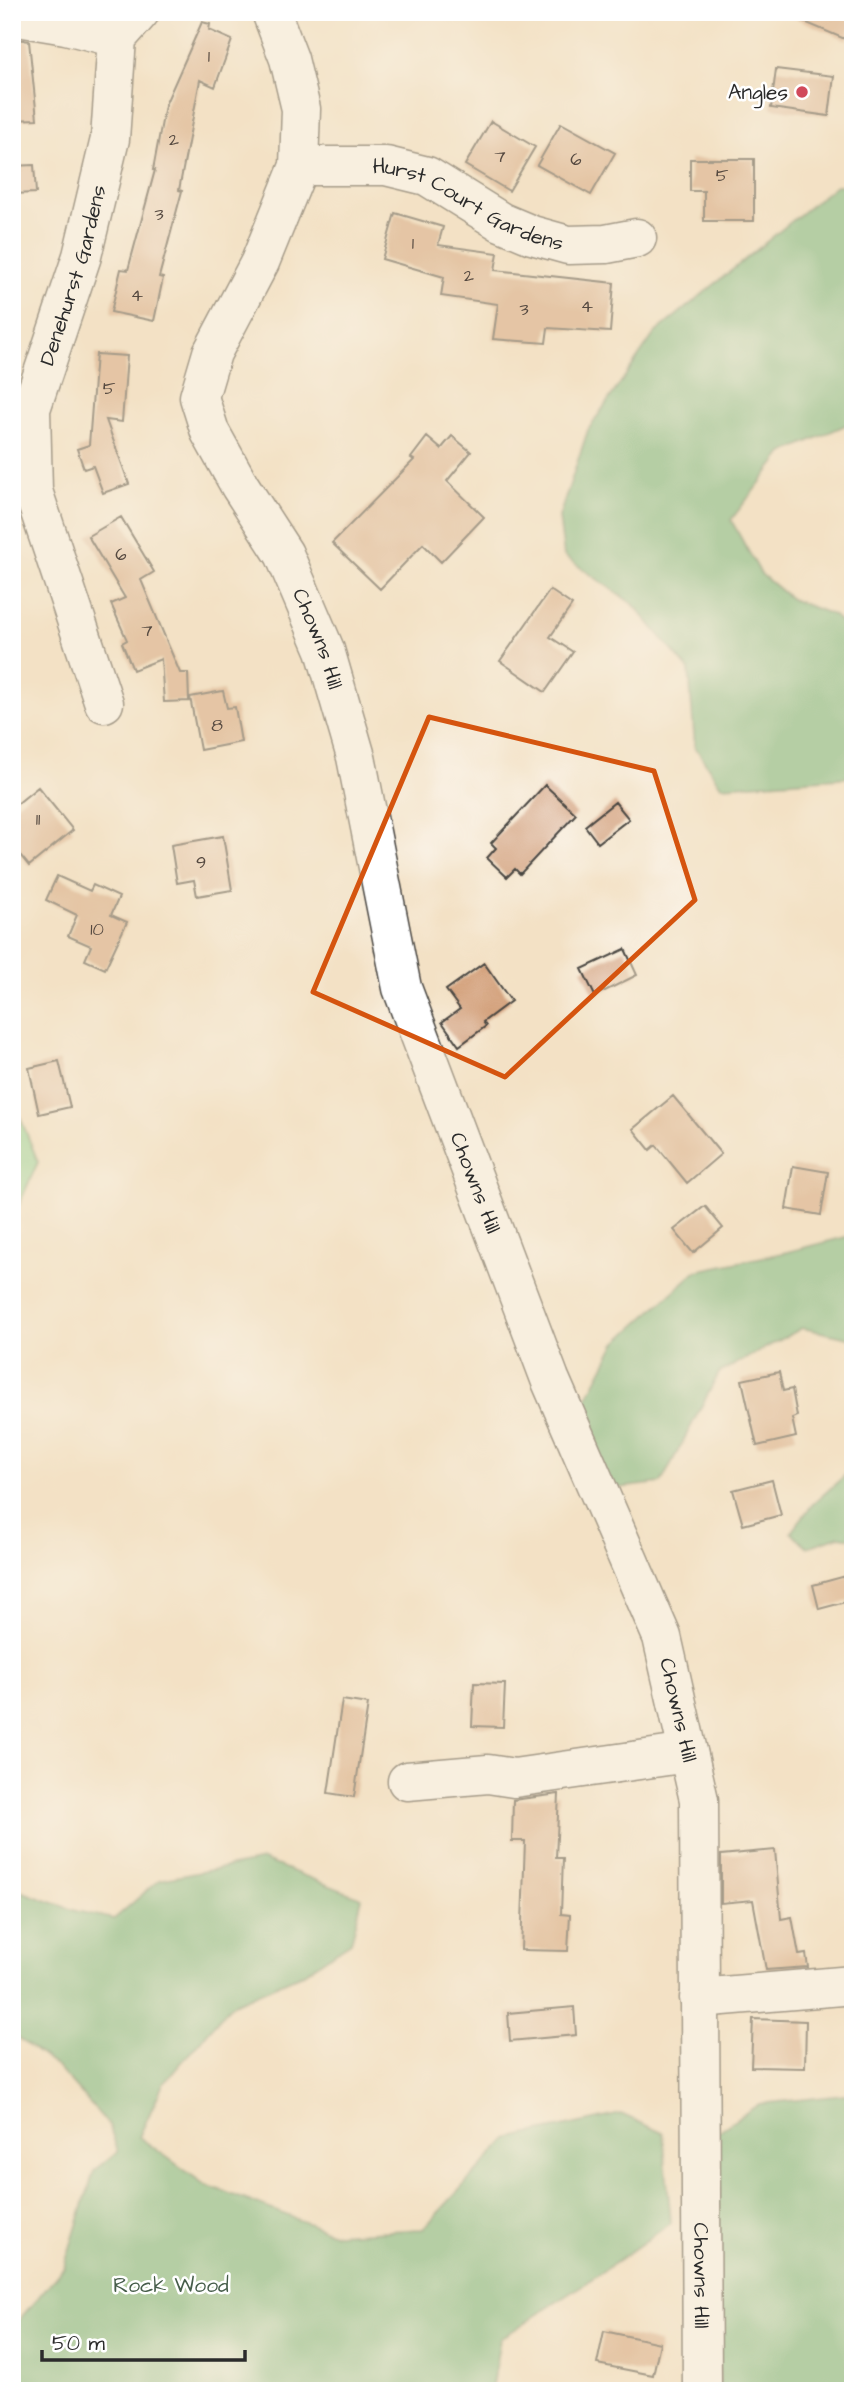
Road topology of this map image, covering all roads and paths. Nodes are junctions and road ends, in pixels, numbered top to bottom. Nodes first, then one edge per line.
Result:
1 (271, 12) edge
2 (12, 16) edge
3 (128, 25) edge
4 (299, 166) junction
5 (637, 238) dead end
6 (104, 703) dead end
7 (688, 1754) junction
8 (407, 1781) dead end
9 (853, 1985) edge
10 (699, 1998) junction
11 (702, 2391) edge

1 - 4 street, Chowns Hill
2 - 3 street
3 - 6 street, Denehurst Gardens
4 - 5 street, Hurst Court Gardens
4 - 7 street, Chowns Hill
7 - 8 street
7 - 10 street, Chowns Hill
9 - 10 street
10 - 11 street, Chowns Hill

